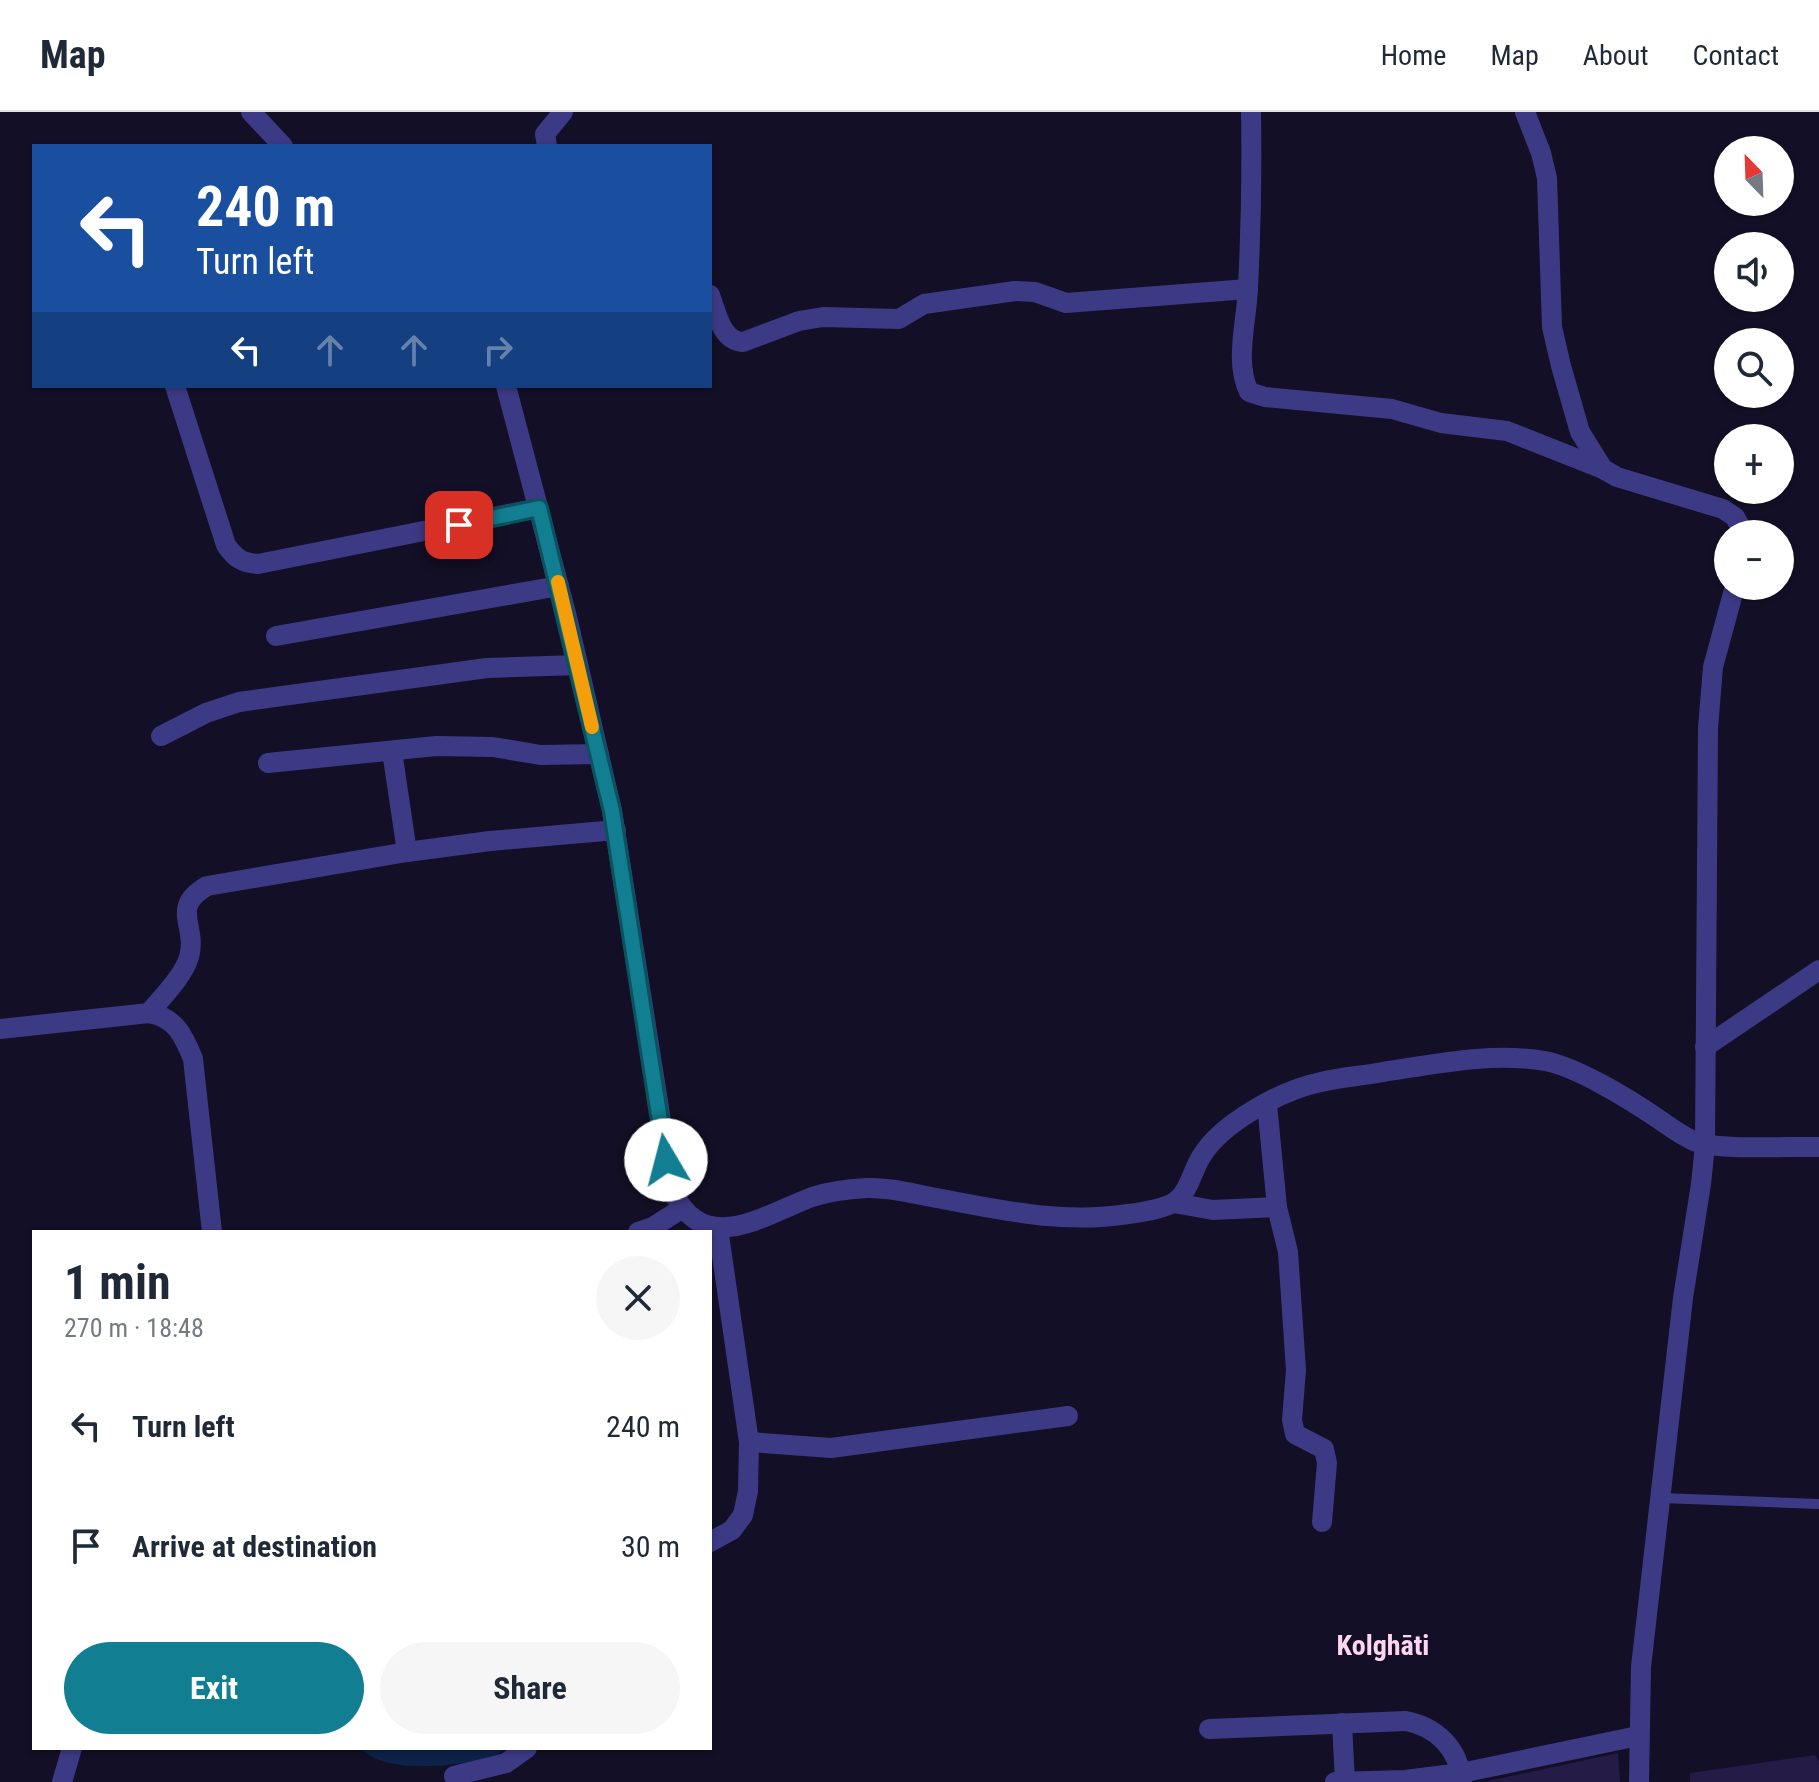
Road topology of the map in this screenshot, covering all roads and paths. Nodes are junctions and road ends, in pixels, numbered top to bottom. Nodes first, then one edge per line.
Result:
1 (251, 112) edge
2 (563, 112) edge
3 (1251, 112) edge
4 (1525, 112) edge
5 (281, 144) edge
6 (547, 144) edge
7 (1248, 289) junction
8 (712, 300) edge
9 (176, 388) edge
10 (507, 388) edge
11 (1603, 469) junction
12 (539, 508) junction
13 (1737, 520) edge
14 (559, 586) junction
15 (1731, 600) edge
16 (276, 636) dead end
17 (578, 665) junction
18 (161, 736) dead end
19 (392, 751) junction
20 (599, 754) junction
21 (268, 763) dead end
22 (616, 830) junction
23 (407, 852) junction
24 (1819, 970) edge
25 (149, 1013) junction
26 (0, 1029) edge
27 (1705, 1047) junction
28 (1267, 1104) junction
29 (1705, 1145) junction
30 (1819, 1147) edge
31 (1174, 1203) junction
32 (1277, 1207) junction
33 (681, 1209) junction
34 (718, 1228) junction
35 (212, 1230) edge
36 (644, 1230) edge
37 (1068, 1416) dead end
38 (749, 1442) junction
39 (1662, 1498) junction
40 (1819, 1504) edge
41 (1322, 1522) dead end
42 (712, 1541) edge
43 (1342, 1723) junction
44 (1209, 1729) dead end
45 (1638, 1736) junction
46 (71, 1750) edge
47 (524, 1750) edge
48 (454, 1776) dead end
49 (1461, 1778) edge
50 (62, 1782) edge
51 (1335, 1782) edge
52 (1345, 1782) edge
53 (1639, 1782) edge

1 - 5 street
2 - 6 street
3 - 7 street
4 - 11 street
7 - 8 street
7 - 11 street
9 - 12 street
10 - 12 street
11 - 13 street
12 - 14 street
14 - 16 street
14 - 17 street
15 - 27 street
17 - 18 street
17 - 20 street
19 - 20 street
19 - 21 street
19 - 23 street
20 - 22 street
22 - 23 street
22 - 33 street
23 - 25 street
24 - 27 street
25 - 26 street
25 - 35 street
27 - 29 street
28 - 29 street
28 - 31 street
28 - 32 street
29 - 30 street
29 - 39 street
31 - 32 street
31 - 34 street
32 - 41 street
33 - 34 street
33 - 36 street
34 - 38 street
37 - 38 street
38 - 42 street
39 - 40 lane
39 - 45 street
43 - 44 street
43 - 49 street
43 - 52 street
45 - 49 street
45 - 53 street
46 - 50 street
47 - 48 street
49 - 52 street
51 - 52 street

